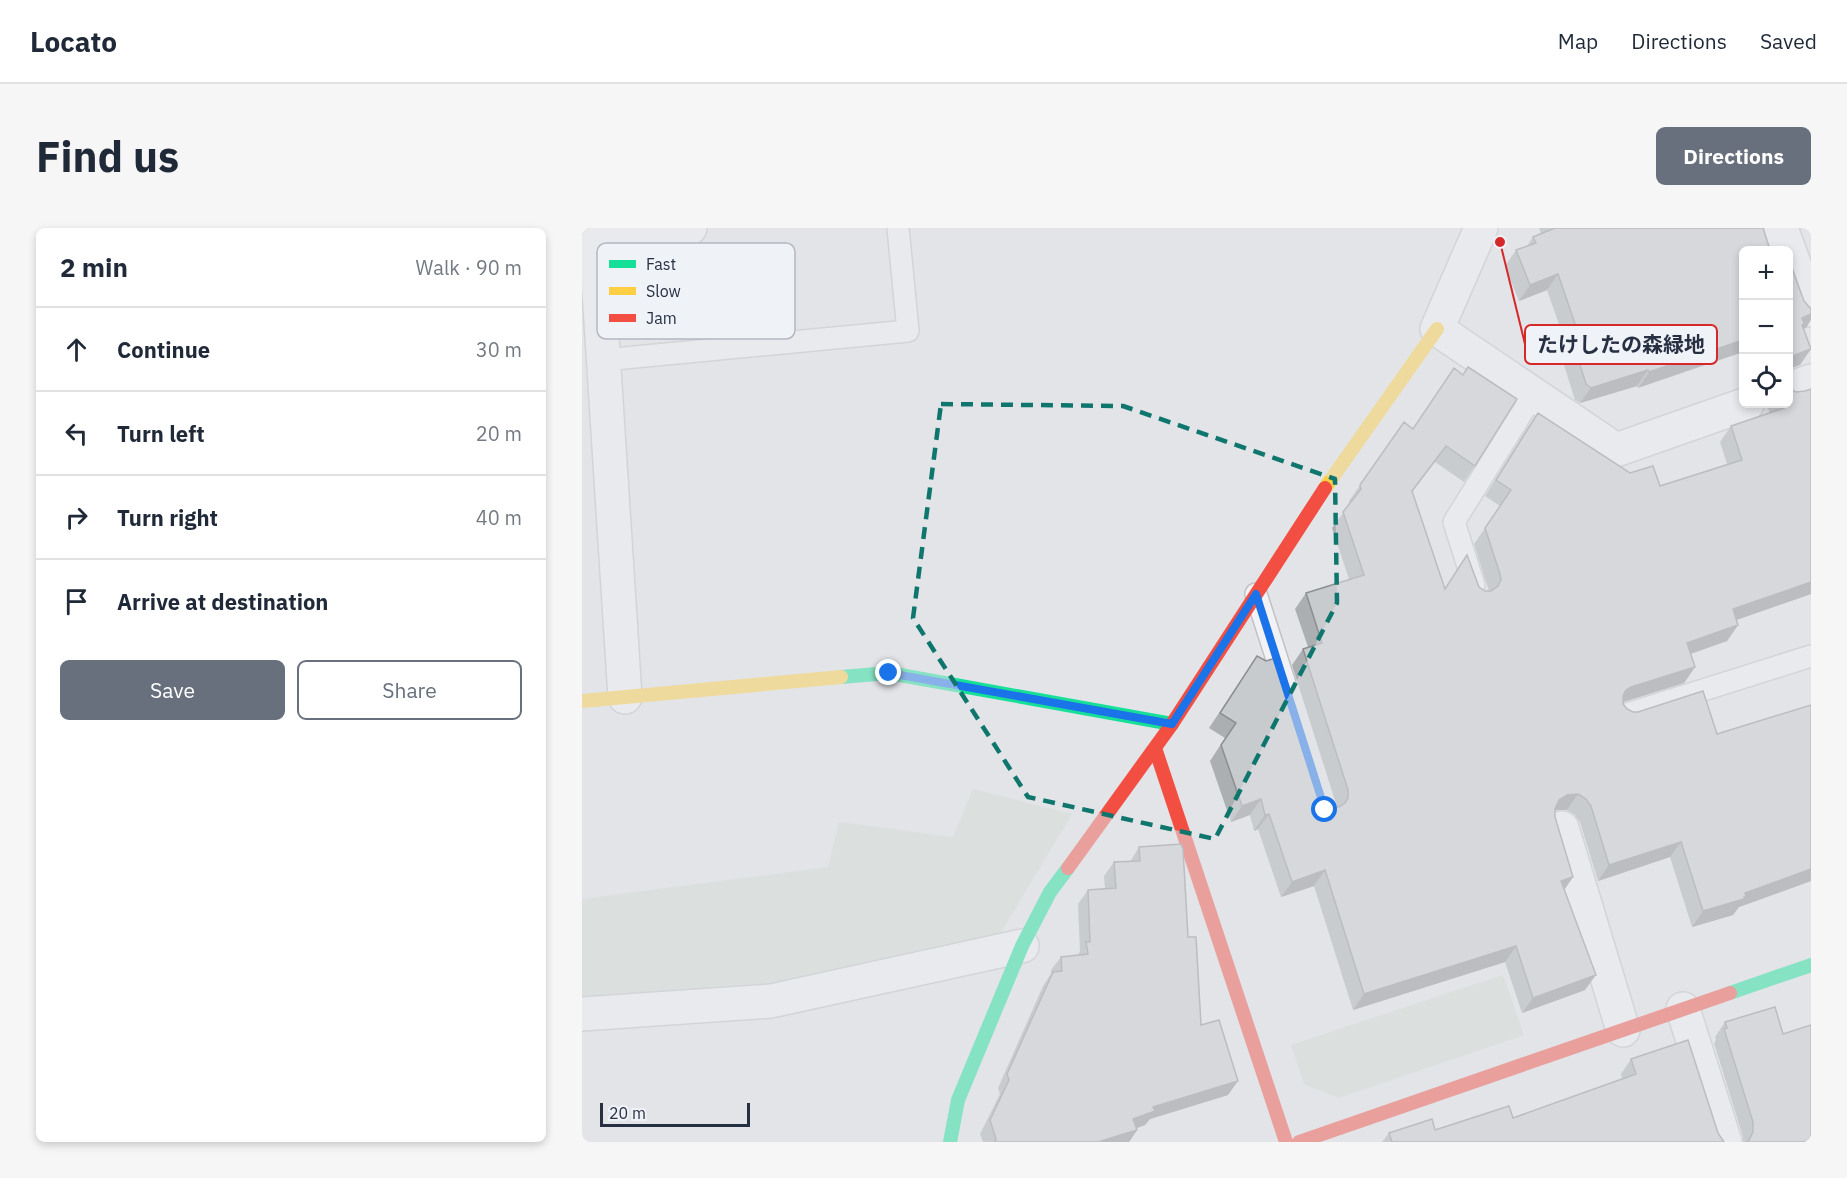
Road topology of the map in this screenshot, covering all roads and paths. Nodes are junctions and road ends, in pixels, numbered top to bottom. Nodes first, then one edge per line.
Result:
1 (690, 228) edge
2 (898, 228) edge
3 (1481, 228) edge
4 (1781, 228) edge
5 (595, 232) edge
6 (597, 264) edge
7 (1811, 310) edge
8 (1437, 329) junction
9 (602, 339) edge
10 (603, 360) junction
11 (1811, 381) edge
12 (1793, 387) edge
13 (1533, 395) junction
14 (1739, 407) edge
15 (1256, 594) junction
16 (1477, 594) edge
17 (1811, 656) edge
18 (625, 697) junction
19 (582, 700) edge
20 (1292, 707) edge
21 (1624, 715) edge
22 (1172, 724) junction
23 (1155, 748) junction
24 (1562, 828) dead end
25 (1022, 946) junction
26 (1811, 965) edge
27 (1683, 1009) junction
28 (582, 1014) edge
29 (1623, 1030) junction
30 (950, 1142) edge
31 (1286, 1142) edge
32 (1299, 1142) edge
33 (1725, 1142) edge

1 - 5 street
2 - 10 lane
3 - 8 street
4 - 7 street
5 - 6 street
8 - 13 street
8 - 15 street
9 - 10 street
10 - 18 street
11 - 12 street
13 - 14 street
13 - 16 lane
15 - 20 lane
15 - 22 street
17 - 21 lane
18 - 19 street
18 - 22 street
22 - 23 street
23 - 25 street
23 - 31 street
24 - 29 street
25 - 28 street
25 - 30 street
26 - 27 street
27 - 29 street
27 - 33 street
29 - 32 street

